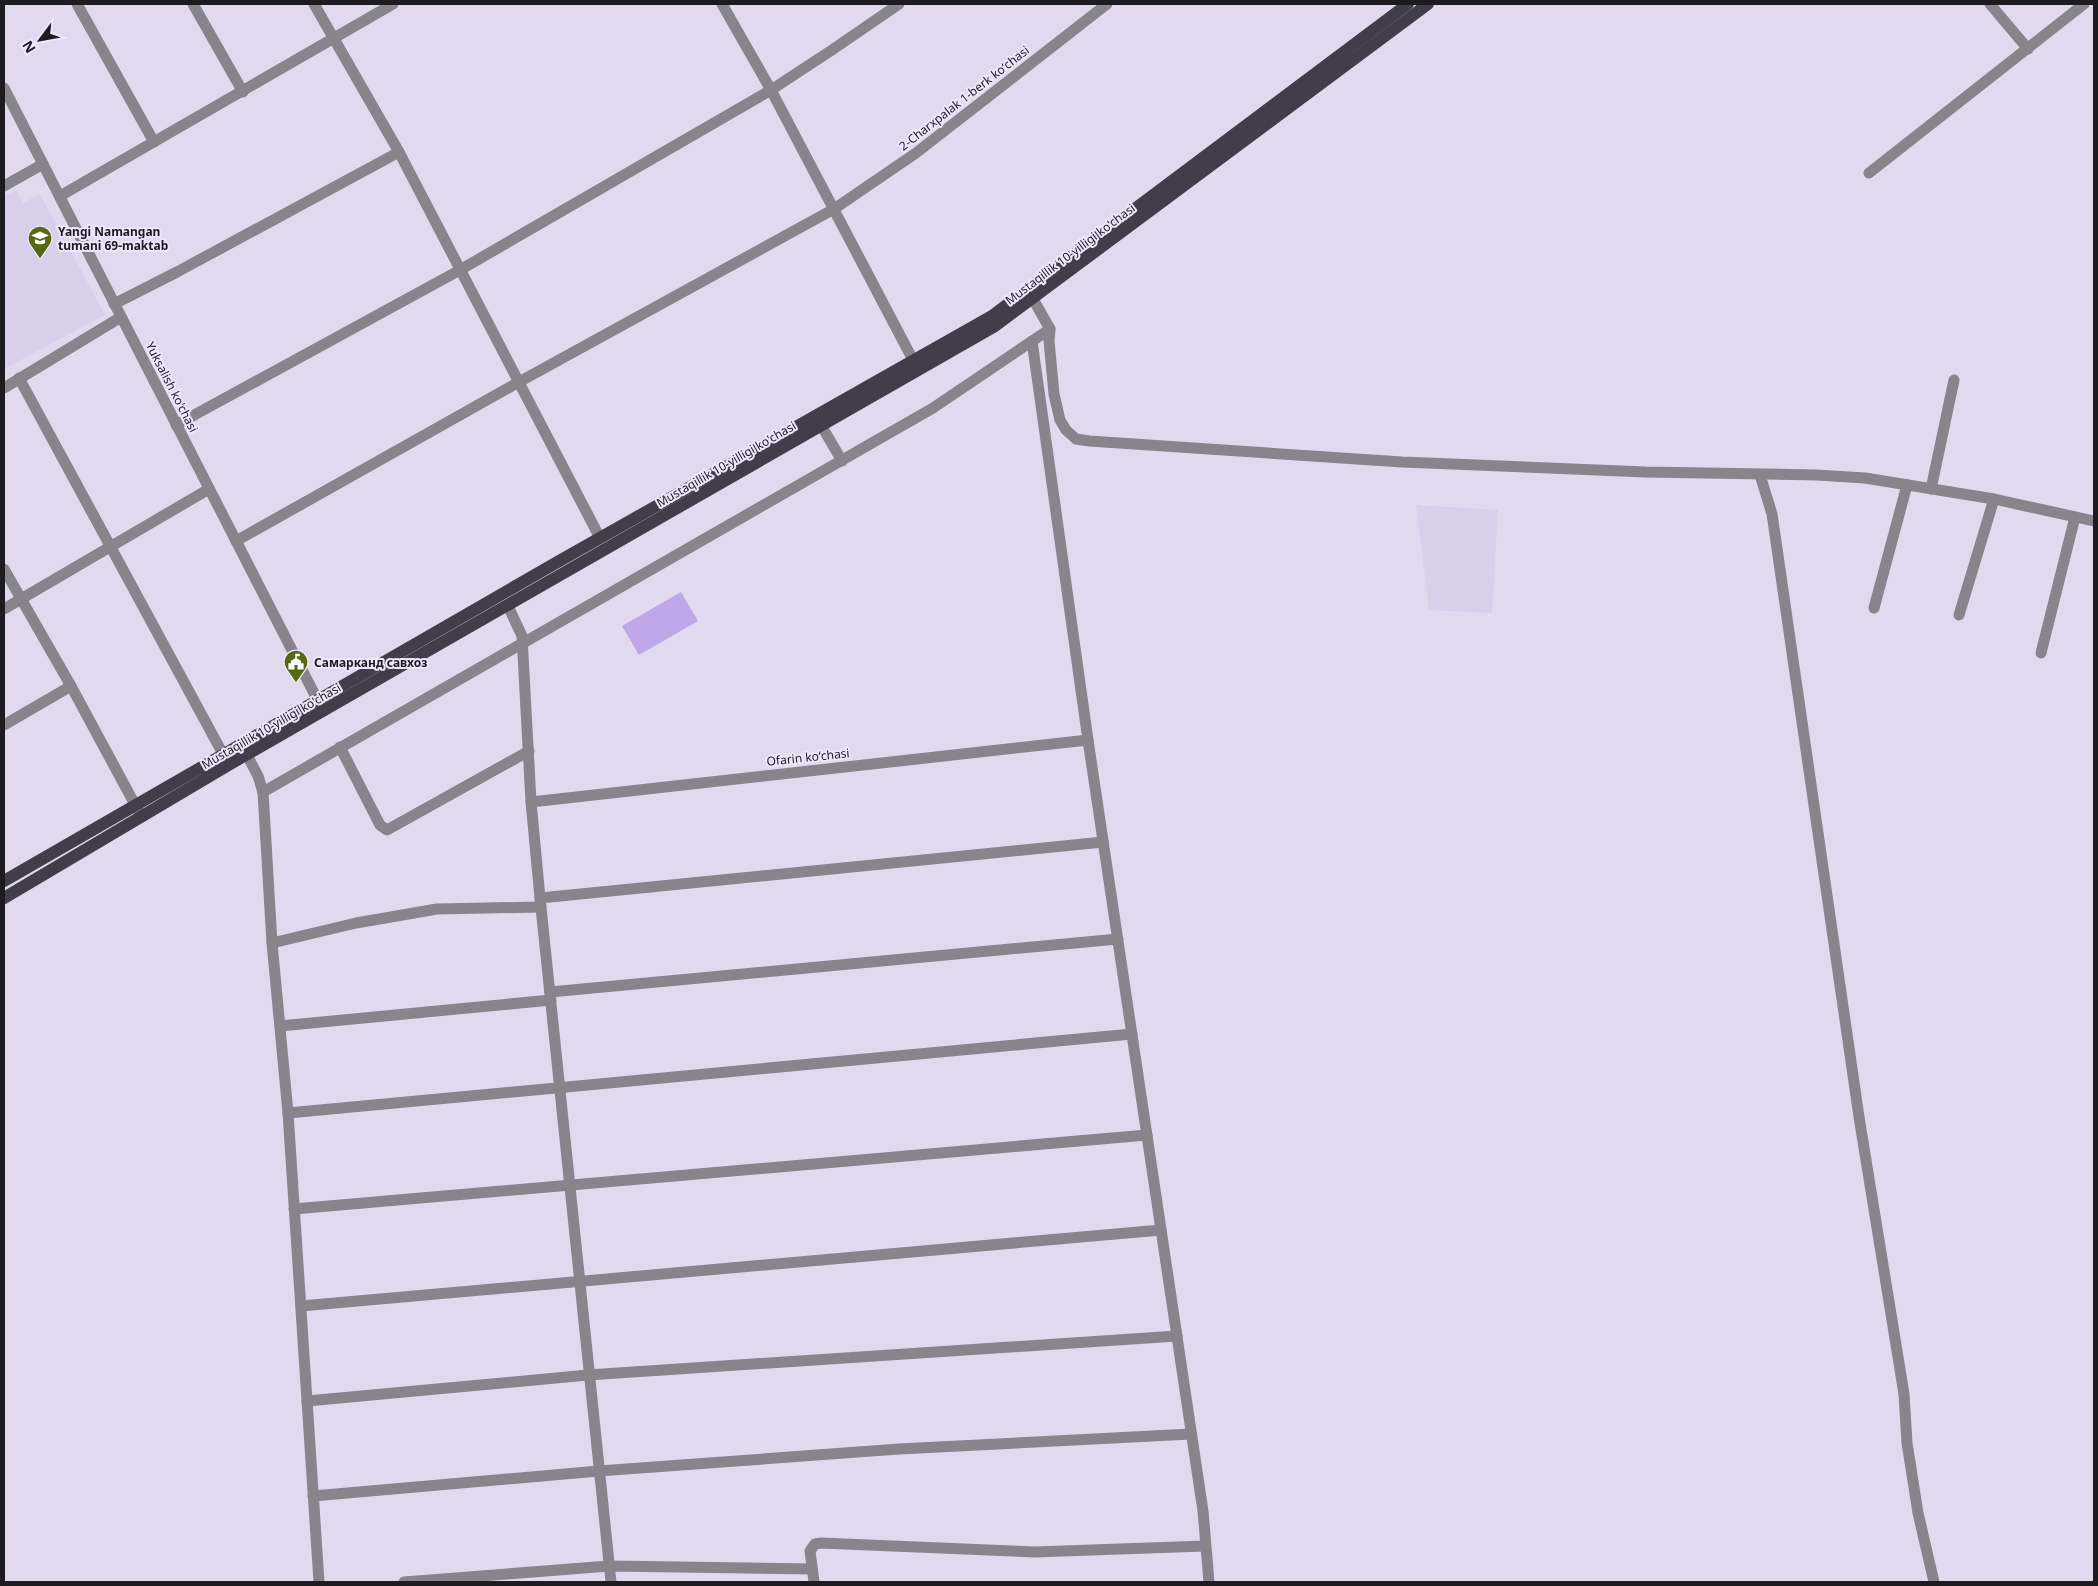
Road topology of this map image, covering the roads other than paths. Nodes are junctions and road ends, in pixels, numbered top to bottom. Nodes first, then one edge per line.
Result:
1 (77, 4) edge
2 (193, 4) edge
3 (314, 4) edge
4 (393, 4) edge
5 (722, 4) edge
6 (899, 4) edge
7 (1107, 4) edge
8 (1408, 4) edge
9 (1428, 4) edge
10 (1990, 4) edge
11 (2084, 4) edge
12 (333, 38) junction
13 (2028, 49) junction
14 (4, 88) edge
15 (770, 90) junction
16 (243, 92) junction
17 (154, 142) junction
18 (399, 152) junction
19 (43, 164) junction
20 (1869, 173) dead end
21 (4, 186) edge
22 (60, 196) junction
23 (834, 209) junction
24 (460, 270) junction
25 (1033, 299) junction
26 (114, 304) junction
27 (121, 317) junction
28 (1050, 329) junction
29 (1032, 341) junction
30 (913, 360) junction
31 (19, 378) junction
32 (1954, 380) dead end
33 (519, 382) junction
34 (4, 388) edge
35 (176, 426) junction
36 (824, 429) junction
37 (842, 461) junction
38 (1760, 475) junction
39 (1907, 485) junction
40 (209, 489) junction
41 (1931, 489) junction
42 (1994, 499) junction
43 (2074, 517) junction
44 (2094, 521) edge
45 (600, 538) junction
46 (236, 541) junction
47 (111, 546) junction
48 (4, 570) edge
49 (21, 599) junction
50 (1874, 608) dead end
51 (4, 609) edge
52 (511, 611) junction
53 (1959, 615) dead end
54 (522, 640) junction
55 (2040, 653) dead end
56 (71, 686) junction
57 (317, 699) junction
58 (4, 725) edge
59 (1088, 740) junction
60 (340, 747) junction
61 (529, 751) junction
62 (223, 754) junction
63 (247, 755) junction
64 (263, 792) junction
65 (531, 802) junction
66 (138, 810) junction
67 (1103, 842) junction
68 (4, 881) edge
69 (4, 898) edge
70 (540, 902) junction
71 (1118, 939) junction
72 (272, 943) junction
73 (551, 996) junction
74 (280, 1026) junction
75 (1132, 1034) junction
76 (560, 1088) junction
77 (288, 1113) junction
78 (1147, 1135) junction
79 (570, 1186) junction
80 (294, 1209) junction
81 (1161, 1230) junction
82 (578, 1280) junction
83 (301, 1306) junction
84 (1177, 1336) junction
85 (588, 1375) junction
86 (307, 1401) junction
87 (1191, 1434) junction
88 (599, 1471) junction
89 (313, 1496) junction
90 (1205, 1546) junction
91 (609, 1566) junction
92 (812, 1569) junction
93 (318, 1582) edge
94 (404, 1582) edge
95 (611, 1582) edge
96 (814, 1582) edge
97 (1209, 1582) edge
98 (1934, 1582) edge

1 - 17 street
2 - 16 street
3 - 12 street
4 - 12 street
5 - 15 street
6 - 15 street
7 - 23 street, 2-Charxpalak 1-berk koʻchasi
8 - 30 main road, Mustaqillik 10-yilligi ko'chasi
9 - 25 main road, Mustaqillik 10-yilligi ko'chasi
10 - 13 street
11 - 13 street
12 - 16 street
12 - 18 street
13 - 20 street
14 - 19 street, Yuksalish ko'chasi
15 - 23 street
15 - 24 street
16 - 17 street
17 - 22 street
18 - 24 street
18 - 26 street
19 - 21 street
19 - 22 street, Yuksalish ko'chasi
22 - 26 street, Yuksalish ko'chasi
23 - 30 street
23 - 33 street, 2-Charxpalak 1-berk koʻchasi
24 - 33 street
24 - 35 street
25 - 28 street
25 - 36 main road, Mustaqillik 10-yilligi ko'chasi
26 - 27 street, Yuksalish ko'chasi
27 - 31 street
27 - 35 street, Yuksalish ko'chasi
28 - 29 street
28 - 38 street
29 - 37 street
29 - 59 street
30 - 45 main road, Mustaqillik 10-yilligi ko'chasi
31 - 34 street
31 - 47 street
32 - 41 street
33 - 45 street
33 - 46 street, 2-Charxpalak 1-berk koʻchasi
35 - 40 street, Yuksalish ko'chasi
36 - 37 street
36 - 52 main road, Mustaqillik 10-yilligi ko'chasi
37 - 54 street
38 - 39 street
38 - 98 street
39 - 41 street
39 - 50 street
40 - 46 street, Yuksalish ko'chasi
40 - 47 street
41 - 42 street
42 - 43 street
42 - 53 street
43 - 44 street
43 - 55 street
45 - 57 main road, Mustaqillik 10-yilligi ko'chasi
46 - 57 street, Yuksalish ko'chasi
47 - 49 street
47 - 62 street
48 - 49 street
49 - 51 street
49 - 56 street
52 - 54 street
52 - 63 main road, Mustaqillik 10-yilligi ko'chasi
54 - 60 street
54 - 61 street
56 - 58 street
56 - 66 street
57 - 62 main road, Mustaqillik 10-yilligi ko'chasi
59 - 65 street, Ofarin koʻchasi
59 - 67 street
60 - 61 street
60 - 64 street
61 - 65 street
62 - 66 main road, Mustaqillik 10-yilligi ko'chasi
63 - 64 street
63 - 66 main road, Mustaqillik 10-yilligi ko'chasi
64 - 72 street
65 - 70 street
66 - 68 main road, Mustaqillik 10-yilligi ko'chasi
66 - 69 main road, Mustaqillik 10-yilligi ko'chasi
67 - 70 street
67 - 71 street
70 - 72 street
70 - 73 street
71 - 73 street
71 - 75 street
72 - 74 street
73 - 74 street
73 - 76 street
74 - 77 street
75 - 76 street
75 - 78 street
76 - 77 street
76 - 79 street
77 - 80 street
78 - 79 street
78 - 81 street
79 - 80 street
79 - 82 street
80 - 83 street
81 - 82 street
81 - 84 street
82 - 83 street
82 - 85 street
83 - 86 street
84 - 85 street
84 - 87 street
85 - 86 street
85 - 88 street
86 - 89 street
87 - 88 street
87 - 90 street
88 - 89 street
88 - 91 street
89 - 93 street
90 - 92 street
90 - 97 street
91 - 92 street
91 - 94 street
91 - 95 street
92 - 96 street

